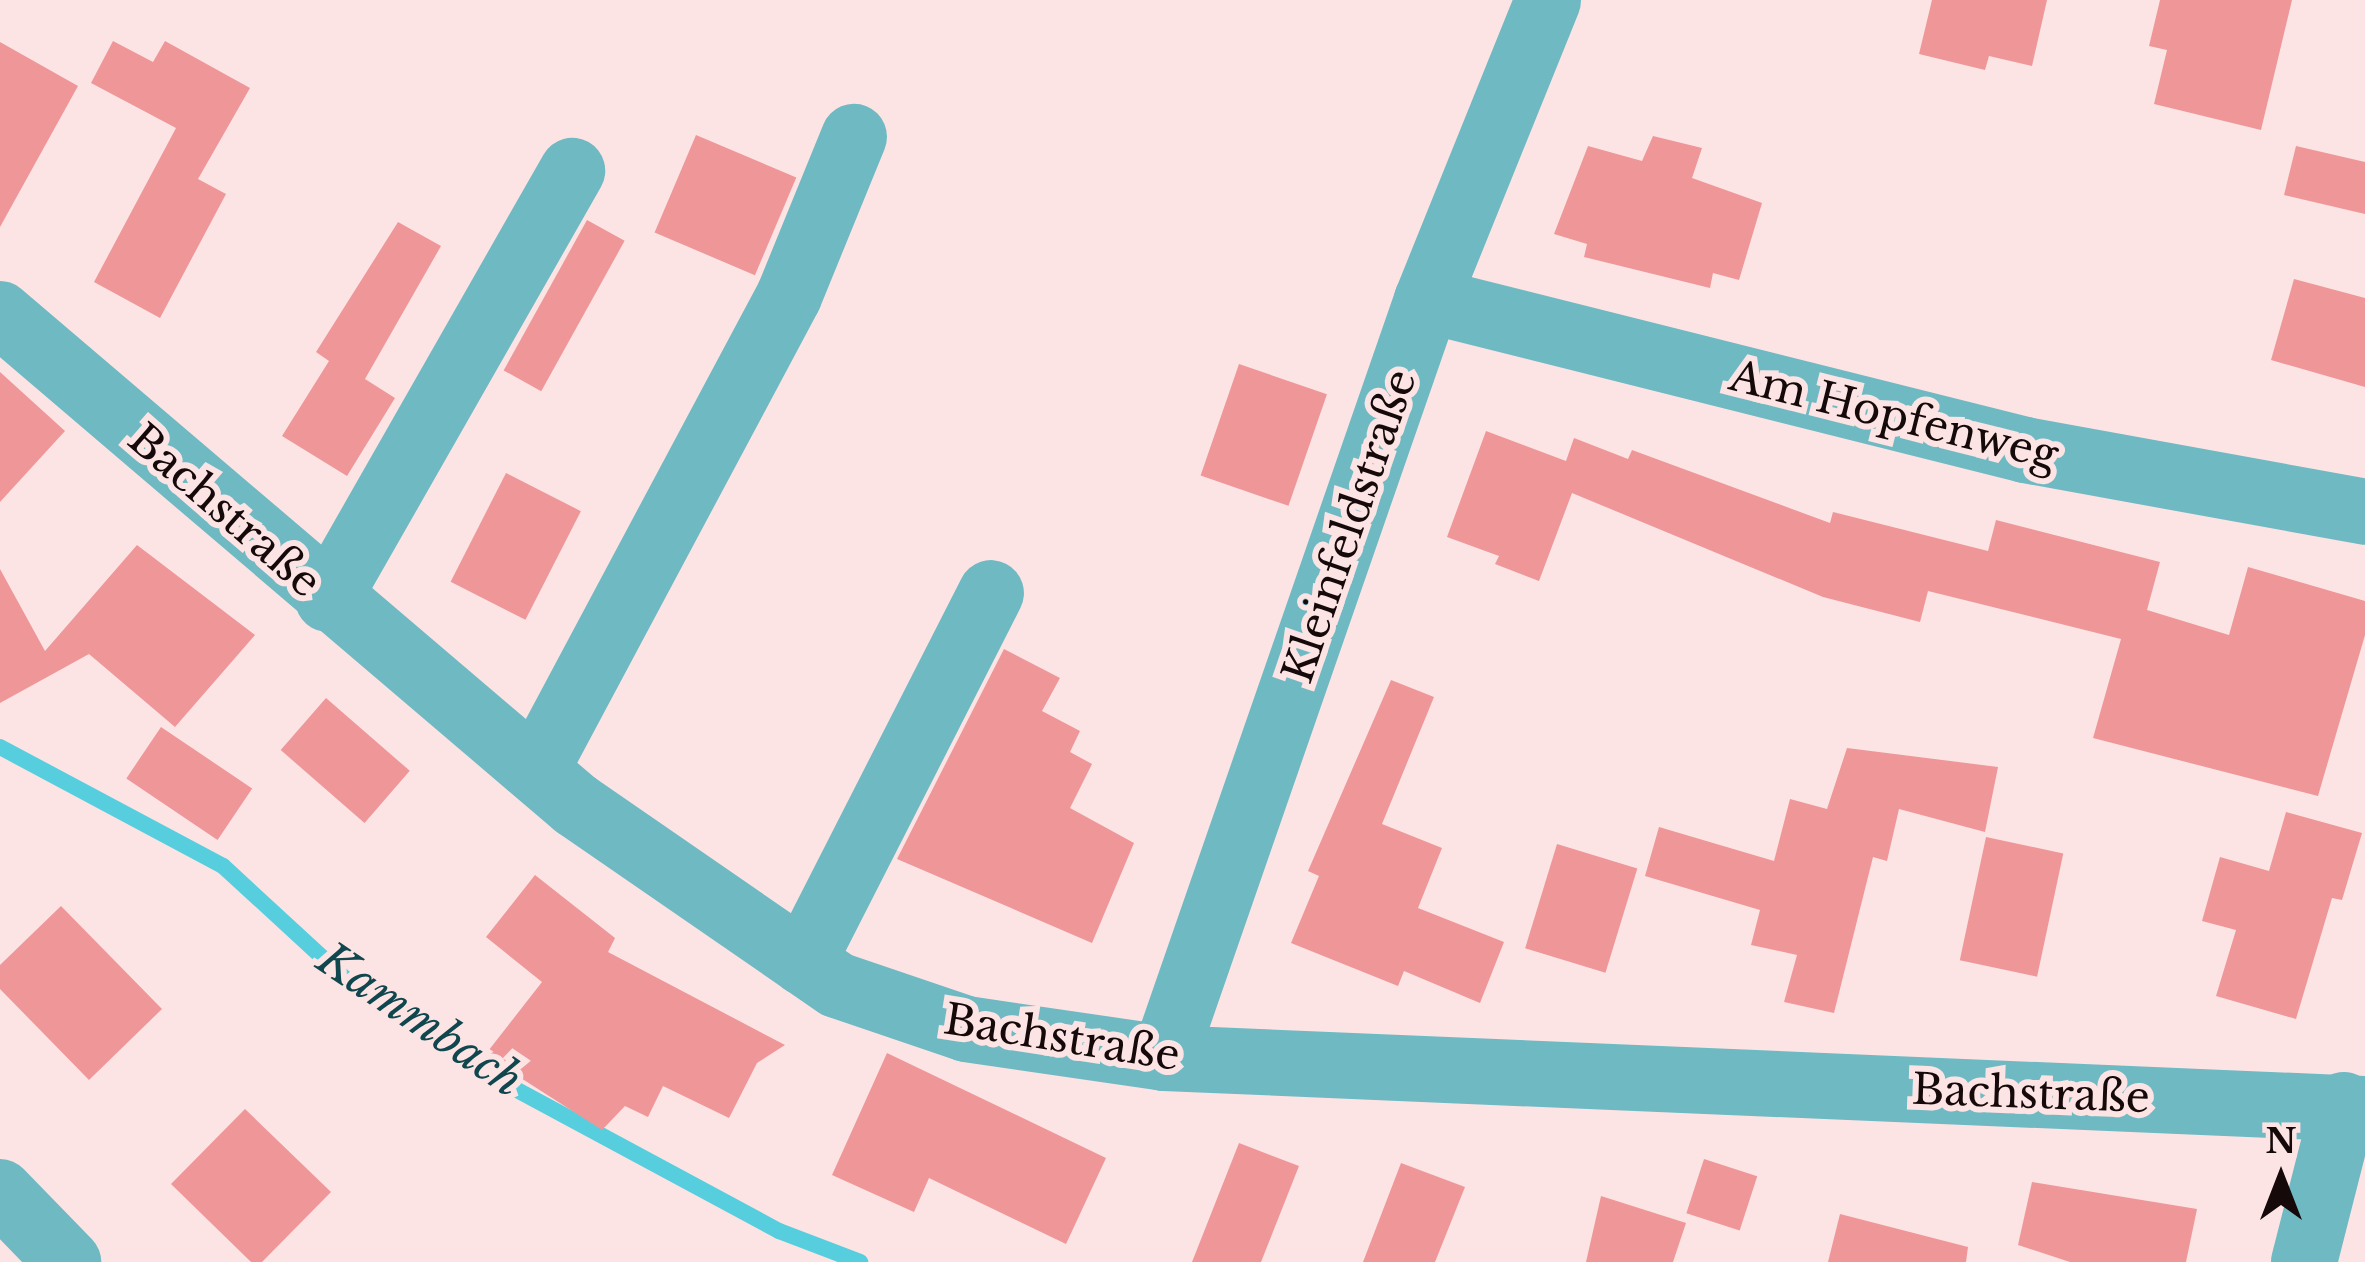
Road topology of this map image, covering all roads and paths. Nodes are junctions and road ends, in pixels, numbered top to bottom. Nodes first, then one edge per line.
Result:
1 (1548, 0) edge
2 (854, 137) dead end
3 (572, 171) dead end
4 (1427, 300) junction
5 (0, 314) edge
6 (2365, 512) edge
7 (991, 592) dead end
8 (328, 599) junction
9 (536, 770) junction
10 (803, 962) junction
11 (1164, 1058) junction
12 (2354, 1107) edge
13 (0, 1192) edge
14 (68, 1262) edge
15 (2304, 1262) edge

1 - 4 street, Kleinfeldstraße
2 - 9 street
3 - 8 street
4 - 6 street, Am Hopfenweg
4 - 11 street, Kleinfeldstraße
5 - 8 street, Bachstraße
7 - 10 street
8 - 9 street, Bachstraße
9 - 10 street, Bachstraße
10 - 11 street, Bachstraße
11 - 12 street, Bachstraße
12 - 15 street
13 - 14 street

